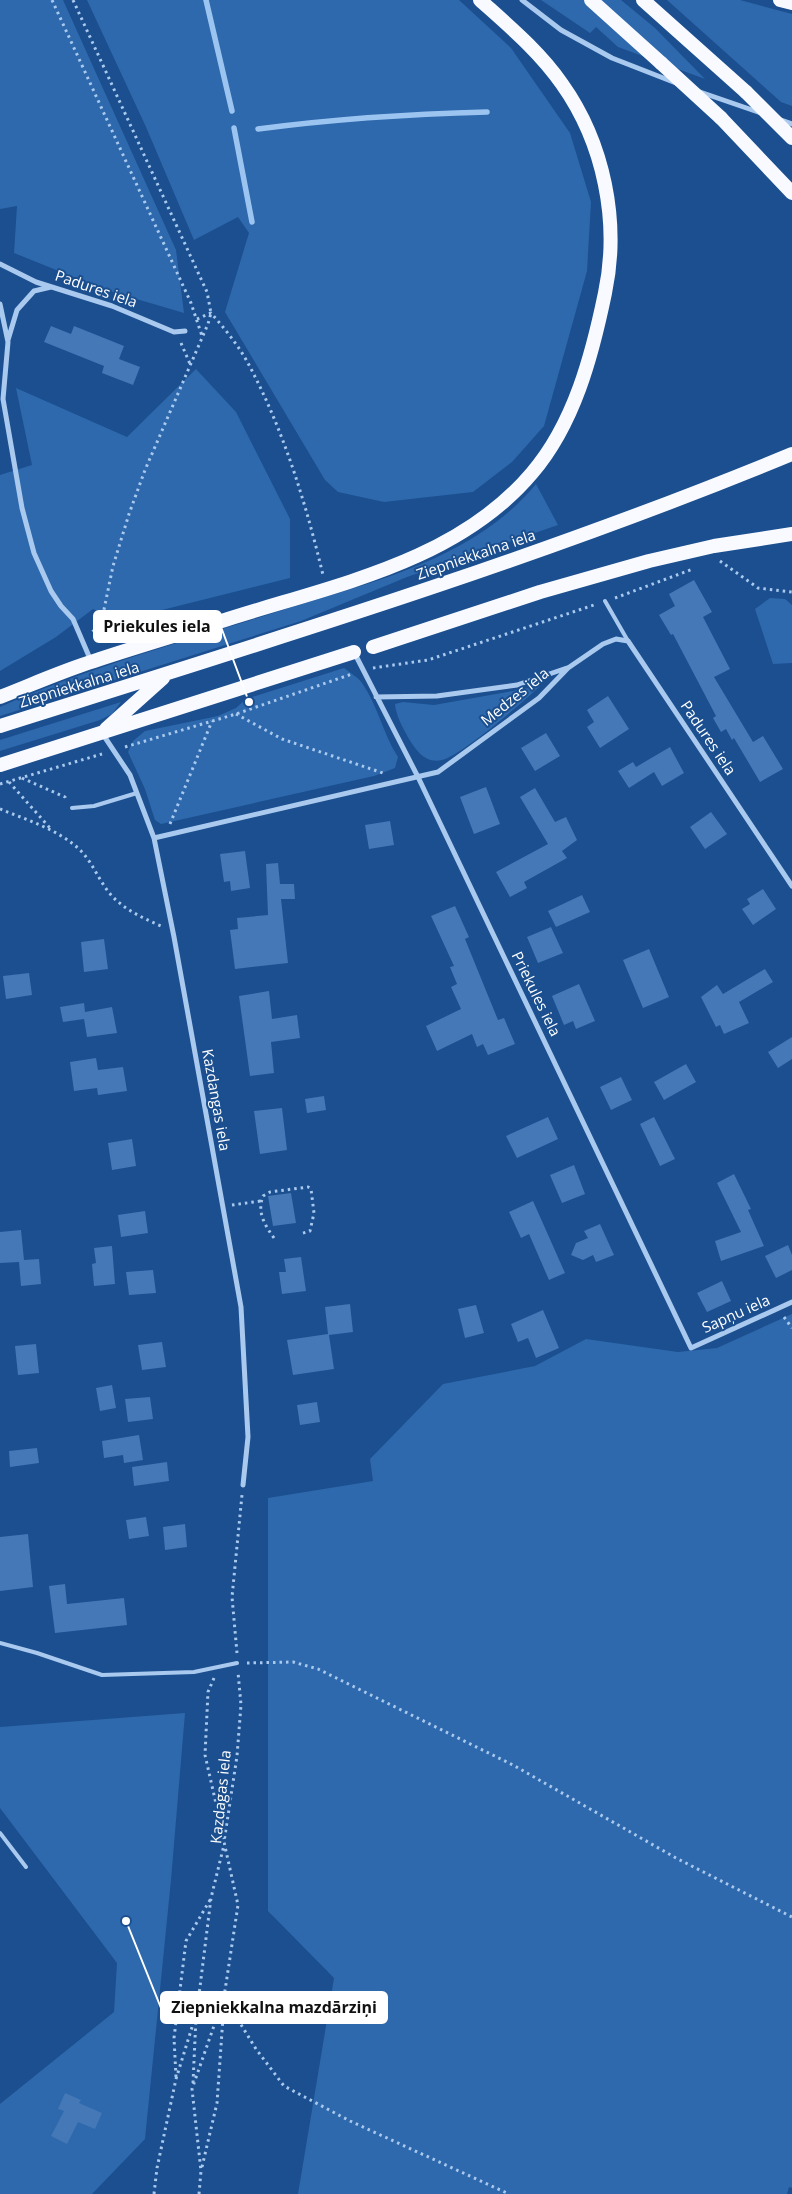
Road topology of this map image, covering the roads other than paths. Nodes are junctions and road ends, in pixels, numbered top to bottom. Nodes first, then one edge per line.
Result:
1 (480, 0) edge
2 (522, 0) edge
3 (591, 0) edge
4 (644, 0) edge
5 (780, 0) edge
6 (792, 3) edge
7 (792, 124) edge
8 (792, 138) edge
9 (792, 193) edge
10 (0, 264) edge
11 (54, 287) junction
12 (0, 304) edge
13 (185, 331) road end
14 (8, 342) junction
15 (792, 454) edge
16 (792, 534) edge
17 (605, 601) road end
18 (628, 640) junction
19 (373, 647) dead end
20 (354, 652) joint
21 (92, 661) junction
22 (568, 668) junction
23 (167, 674) junction
24 (0, 697) edge
25 (376, 697) junction
26 (0, 726) edge
27 (102, 733) junction
28 (0, 765) edge
29 (418, 777) junction
30 (137, 793) junction
31 (72, 808) road end
32 (154, 838) junction
33 (792, 886) edge
34 (792, 1302) edge
35 (691, 1348) joint
36 (243, 1485) road end
37 (0, 1643) edge
38 (237, 1663) road end
39 (0, 1833) edge
40 (26, 1867) dead end

1 - 21 highway
2 - 7 street
3 - 9 highway, bridge
4 - 8 highway, bridge
5 - 6 highway
10 - 11 street, Padures iela
11 - 13 street, Padures iela
11 - 14 street
12 - 14 street
14 - 21 street
15 - 23 highway, Ziepniekkalna iela
16 - 19 highway
17 - 18 lane, Padures iela
18 - 22 street, Medzes iela
18 - 33 street, Padures iela
20 - 25 street, Priekules iela
20 - 27 highway, Ziepniekkalna iela
21 - 24 highway
22 - 25 street
22 - 29 street, Medzes iela
23 - 26 highway, Ziepniekkalna iela
23 - 27 highway, Ziepniekkalna iela
25 - 29 street, Priekules iela
27 - 28 highway, Ziepniekkalna iela
27 - 30 street, Kazdangas iela
29 - 32 street, Medzes iela
29 - 35 street, Priekules iela
30 - 31 lane
30 - 32 street, Kazdangas iela
32 - 36 street, Kazdangas iela
34 - 35 street, Sapņu iela
37 - 38 lane
39 - 40 lane

